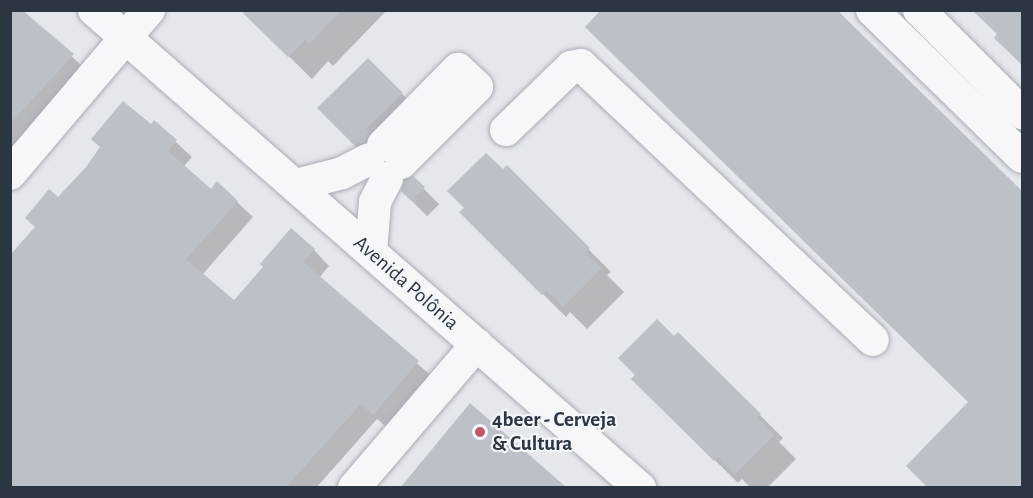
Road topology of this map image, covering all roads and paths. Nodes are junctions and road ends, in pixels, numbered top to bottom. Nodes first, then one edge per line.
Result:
1 (94, 10) edge
2 (149, 10) edge
3 (161, 10) edge
4 (872, 10) edge
5 (918, 10) edge
6 (126, 38) junction
7 (172, 78) junction
8 (1023, 113) edge
9 (506, 130) dead end
10 (1023, 157) edge
11 (10, 174) edge
12 (296, 186) junction
13 (371, 252) junction
14 (873, 340) dead end
15 (477, 344) junction
16 (354, 488) edge
17 (640, 488) edge

1 - 6 street, Avenida Polônia
2 - 6 street
3 - 7 street
4 - 10 street
5 - 8 street
6 - 7 street, Avenida Polônia
6 - 11 street
7 - 12 street, Avenida Polônia
9 - 14 street
12 - 13 street, Avenida Polônia
12 - 13 street
13 - 15 street, Avenida Polônia
15 - 16 street
15 - 17 street, Avenida Polônia

